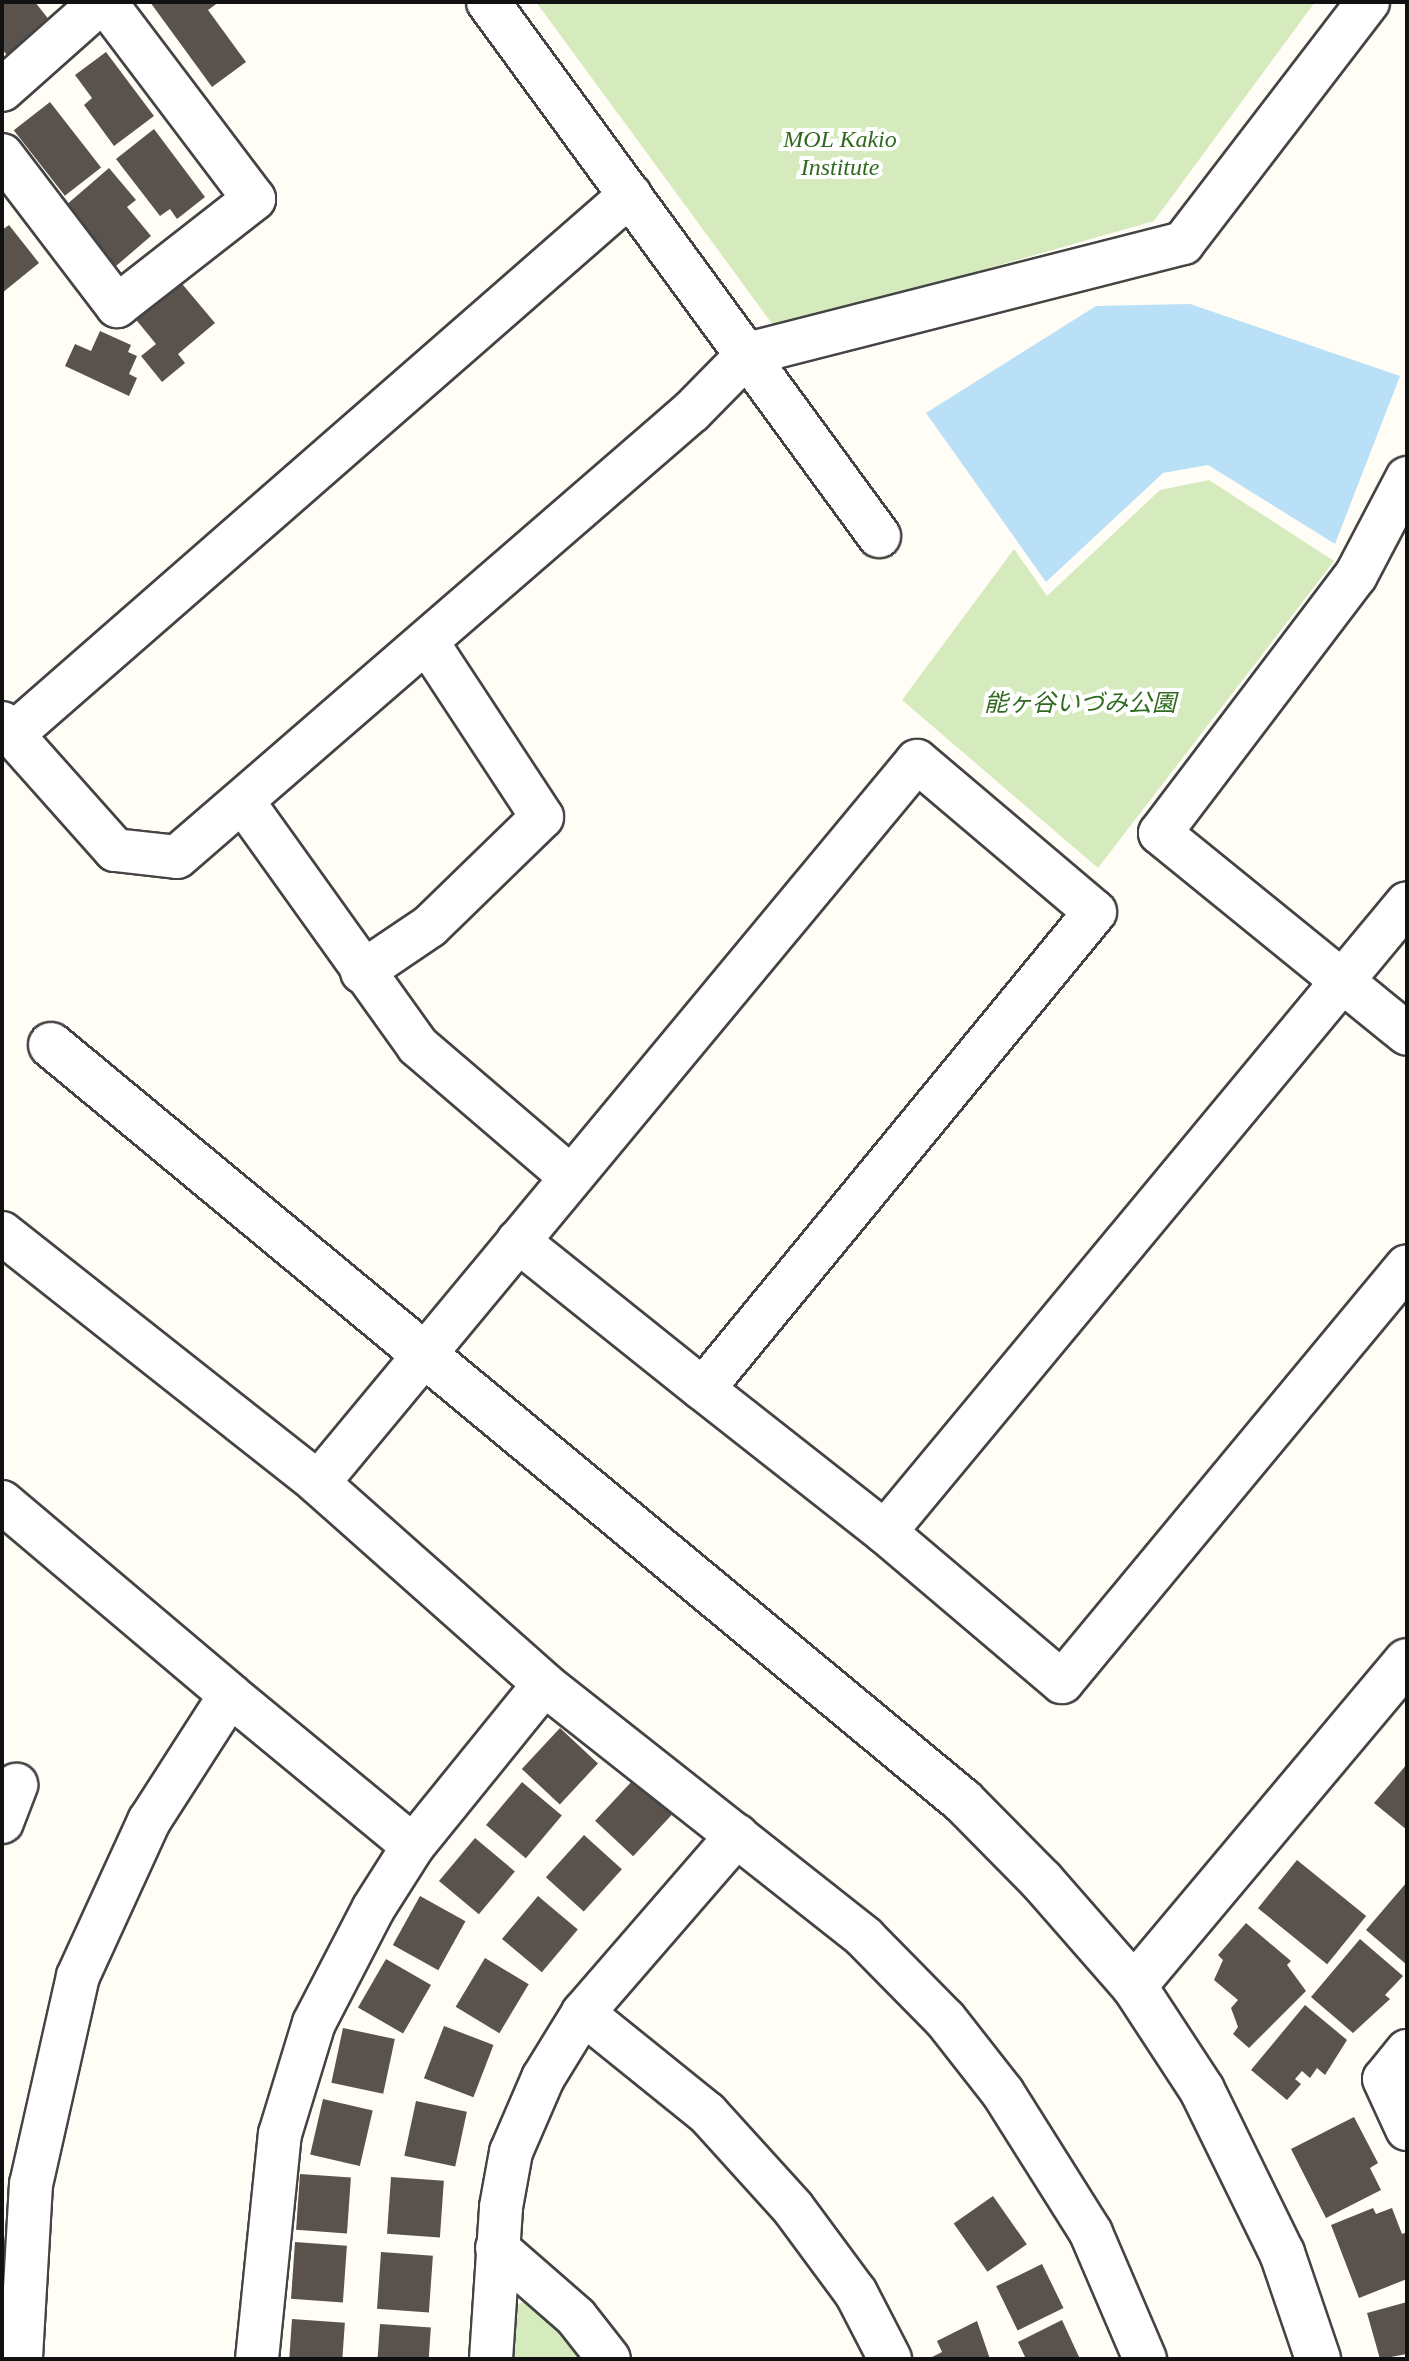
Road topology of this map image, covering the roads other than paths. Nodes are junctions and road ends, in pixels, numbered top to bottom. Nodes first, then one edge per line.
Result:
1 (103, 2) edge
2 (488, 2) edge
3 (1368, 2) edge
4 (2, 90) edge
5 (2, 155) edge
6 (630, 195) junction
7 (748, 354) junction
8 (1407, 478) edge
9 (879, 536) dead end
10 (427, 642) junction
11 (7, 729) edge
12 (244, 803) junction
13 (1407, 903) edge
14 (362, 972) junction
15 (1343, 980) junction
16 (1407, 1034) edge
17 (51, 1045) dead end
18 (571, 1177) junction
19 (2, 1233) edge
20 (518, 1241) junction
21 (1407, 1266) edge
22 (425, 1354) junction
23 (703, 1389) junction
24 (318, 1483) junction
25 (2, 1502) edge
26 (885, 1532) junction
27 (1407, 1661) edge
28 (544, 1684) junction
29 (230, 1695) junction
30 (737, 1835) junction
31 (413, 1846) junction
32 (1134, 1986) junction
33 (583, 2013) junction
34 (1407, 2051) edge
35 (1407, 2129) edge
36 (497, 2248) junction
37 (21, 2359) edge
38 (257, 2359) edge
39 (491, 2359) edge
40 (609, 2359) edge
41 (890, 2359) edge
42 (1145, 2359) edge
43 (1318, 2359) edge

1 - 4 street
1 - 5 street
2 - 6 street
3 - 7 street
6 - 7 street
6 - 11 street
7 - 9 street
7 - 10 street
8 - 15 street
10 - 12 street
10 - 14 street
11 - 12 street
12 - 14 street
13 - 15 street
14 - 18 street
15 - 16 street
15 - 26 street
17 - 22 street
18 - 20 street
18 - 23 street
19 - 24 street
20 - 22 street
20 - 23 street
21 - 26 street
22 - 24 street
22 - 32 street
23 - 26 street
24 - 28 street
25 - 29 street
27 - 32 street
28 - 30 street
28 - 31 street
29 - 31 street
29 - 37 street
30 - 33 street
30 - 42 street
31 - 38 street
32 - 43 street
33 - 36 street
33 - 41 street
34 - 35 street
36 - 39 street
36 - 40 street

